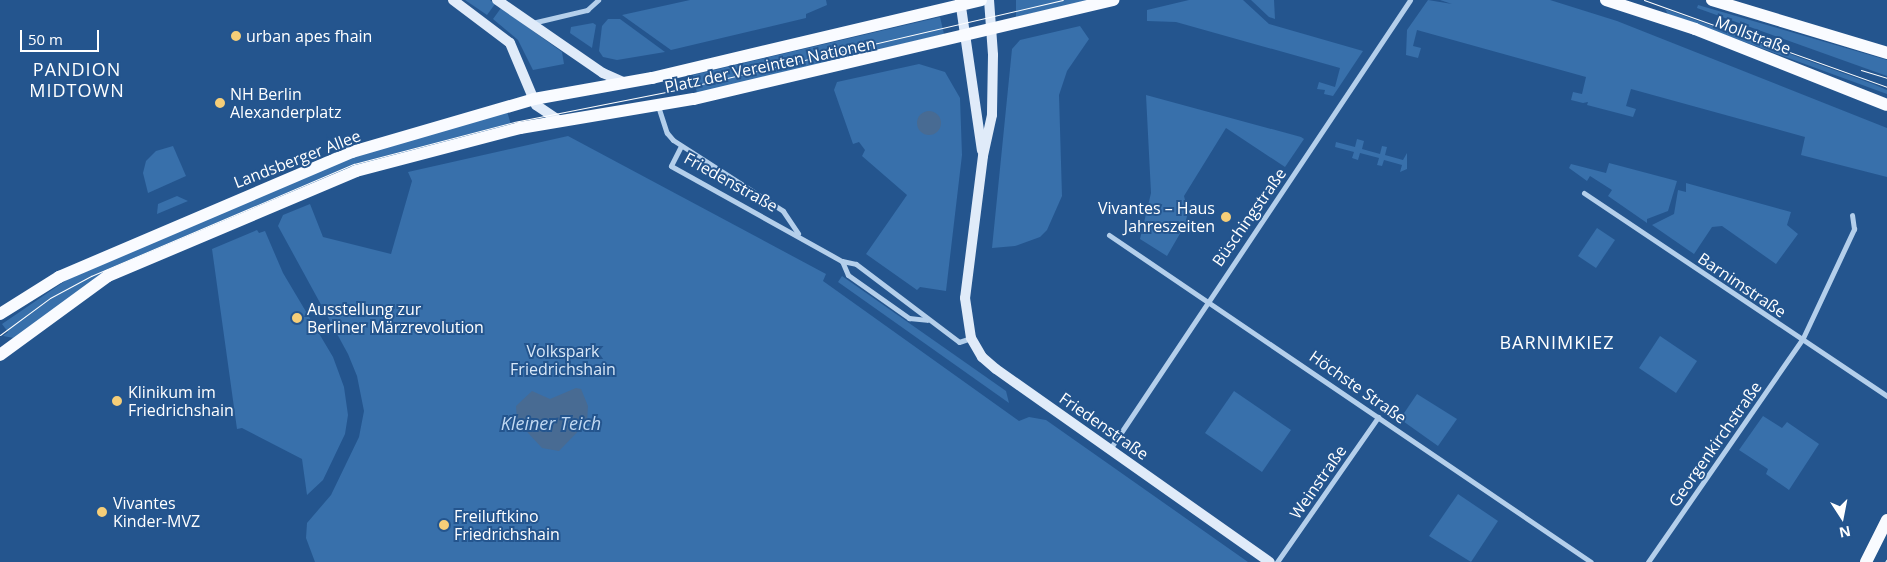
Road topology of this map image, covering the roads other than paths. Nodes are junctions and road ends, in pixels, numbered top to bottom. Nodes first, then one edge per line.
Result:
1 (453, 0) edge
2 (497, 0) edge
3 (598, 0) edge
4 (981, 0) edge
5 (989, 0) edge
6 (1113, 0) edge
7 (1410, 0) edge
8 (1606, 0) edge
9 (1712, 0) edge
10 (961, 2) edge
11 (532, 23) junction
12 (991, 29) junction
13 (967, 36) junction
14 (1887, 53) edge
15 (625, 83) junction
16 (534, 99) junction
17 (1887, 105) edge
18 (658, 106) junction
19 (578, 120) joint
20 (564, 122) junction
21 (681, 146) junction
22 (982, 156) junction
23 (1584, 193) dead end
24 (1852, 215) dead end
25 (798, 234) junction
26 (1109, 235) dead end
27 (842, 261) junction
28 (1209, 300) junction
29 (0, 314) edge
30 (927, 320) junction
31 (972, 338) junction
32 (1802, 340) junction
33 (0, 354) edge
34 (1887, 396) edge
35 (1378, 417) junction
36 (1110, 449) junction
37 (1887, 520) edge
38 (1270, 562) edge
39 (1277, 562) edge
40 (1592, 562) edge
41 (1648, 562) edge
42 (1866, 562) edge

1 - 16 street
2 - 11 street
3 - 11 street
4 - 10 main road, Platz der Vereinten Nationen
5 - 12 street
6 - 12 main road, Platz der Vereinten Nationen
7 - 28 street, Büschingstraße
8 - 17 main road, Mollstraße
9 - 14 main road, Mollstraße
10 - 13 street
10 - 15 main road, Platz der Vereinten Nationen
11 - 15 street
12 - 13 main road, Platz der Vereinten Nationen
12 - 22 street
13 - 18 main road, Platz der Vereinten Nationen
13 - 22 street
15 - 16 main road, Landsberger Allee
16 - 20 street
16 - 29 main road, Landsberger Allee
18 - 19 main road, Platz der Vereinten Nationen
18 - 21 street, Friedenstraße
19 - 20 main road, Landsberger Allee
20 - 33 main road, Landsberger Allee
21 - 25 street, Friedenstraße
21 - 25 street, Friedenstraße
22 - 31 street
23 - 32 street, Barnimstraße
24 - 32 street, Georgenkirchstraße
25 - 27 street, Friedenstraße
26 - 28 street, Höchste Straße
27 - 30 street, Friedenstraße
27 - 30 street, Friedenstraße
28 - 35 street, Höchste Straße
28 - 36 street, Büschingstraße
30 - 31 street, Friedenstraße
31 - 36 street, Friedenstraße
32 - 34 street, Barnimstraße
32 - 41 street, Georgenkirchstraße
35 - 39 street, Weinstraße
35 - 40 street, Höchste Straße
36 - 38 street, Friedenstraße
37 - 42 main road

